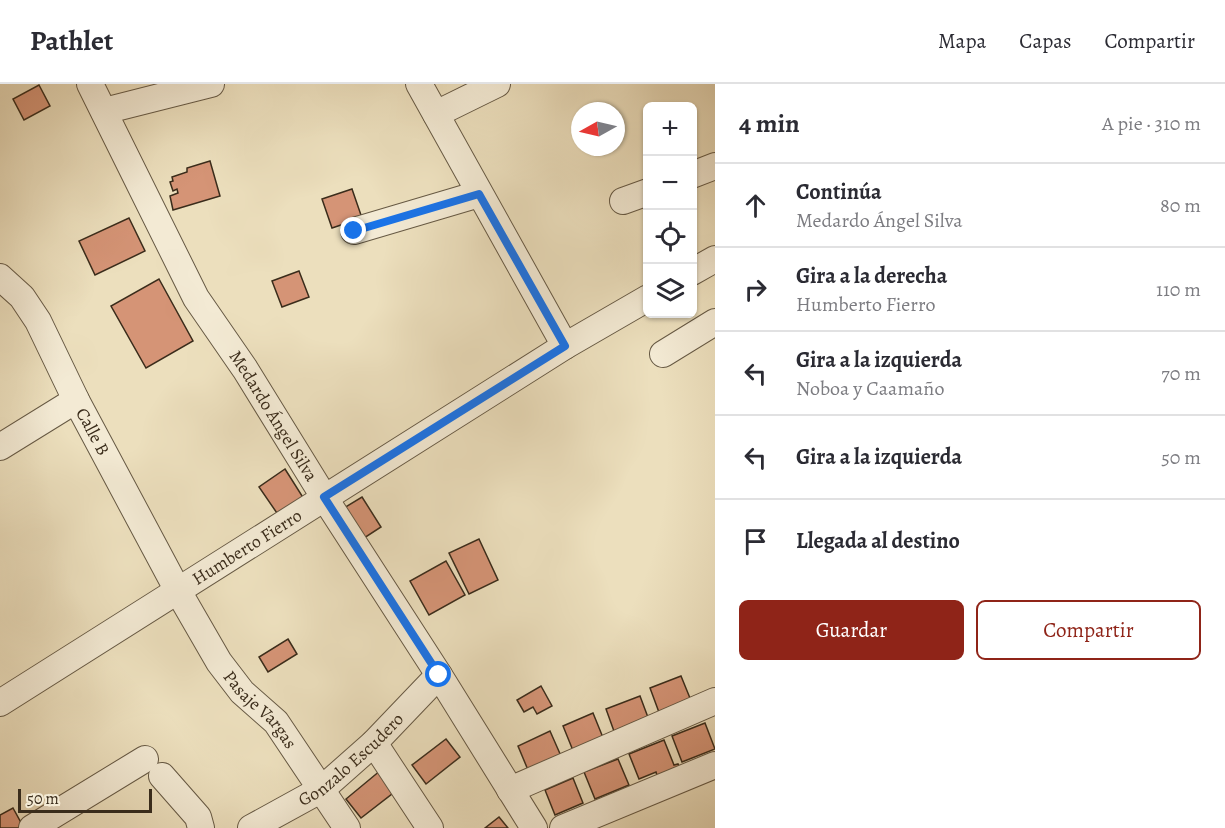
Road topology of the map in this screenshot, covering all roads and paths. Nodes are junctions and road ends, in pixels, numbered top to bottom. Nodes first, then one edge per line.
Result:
1 (90, 84) edge
2 (211, 84) edge
3 (419, 84) edge
4 (497, 84) edge
5 (104, 111) junction
6 (436, 114) junction
7 (715, 166) edge
8 (697, 173) edge
9 (479, 194) junction
10 (643, 194) edge
11 (624, 201) dead end
12 (354, 231) dead end
13 (715, 259) edge
14 (697, 270) edge
15 (0, 277) edge
16 (643, 301) edge
17 (715, 322) edge
18 (565, 346) junction
19 (663, 354) dead end
20 (76, 400) junction
21 (0, 447) edge
22 (324, 497) junction
23 (178, 591) junction
24 (439, 675) junction
25 (715, 701) edge
26 (0, 703) edge
27 (374, 743) junction
28 (715, 765) edge
29 (322, 789) junction
30 (510, 790) junction
31 (32, 828) edge
32 (201, 828) edge
33 (251, 828) edge
34 (347, 828) edge
35 (430, 828) edge
36 (534, 828) edge
37 (564, 828) edge

1 - 5 street, Medardo Ángel Silva
2 - 5 street
3 - 6 street
4 - 6 street
5 - 22 street, Medardo Ángel Silva
6 - 9 street
7 - 8 street
9 - 12 street
9 - 18 street
10 - 11 street
13 - 14 street
15 - 20 street, Calle B
16 - 18 street, Humberto Fierro
17 - 19 street
18 - 22 street, Humberto Fierro
20 - 21 street
20 - 23 street, Calle B
22 - 23 street, Humberto Fierro
22 - 24 street, Medardo Ángel Silva
23 - 26 street, Humberto Fierro
23 - 29 street, Pasaje Vargas
24 - 27 street, Gonzalo Escudero
24 - 30 street, Medardo Ángel Silva
25 - 30 street
27 - 29 street, Gonzalo Escudero
27 - 35 street
28 - 37 street
29 - 33 street, Gonzalo Escudero
29 - 34 street, Pasaje Vargas
30 - 36 street, Medardo Ángel Silva
31 - 32 street

